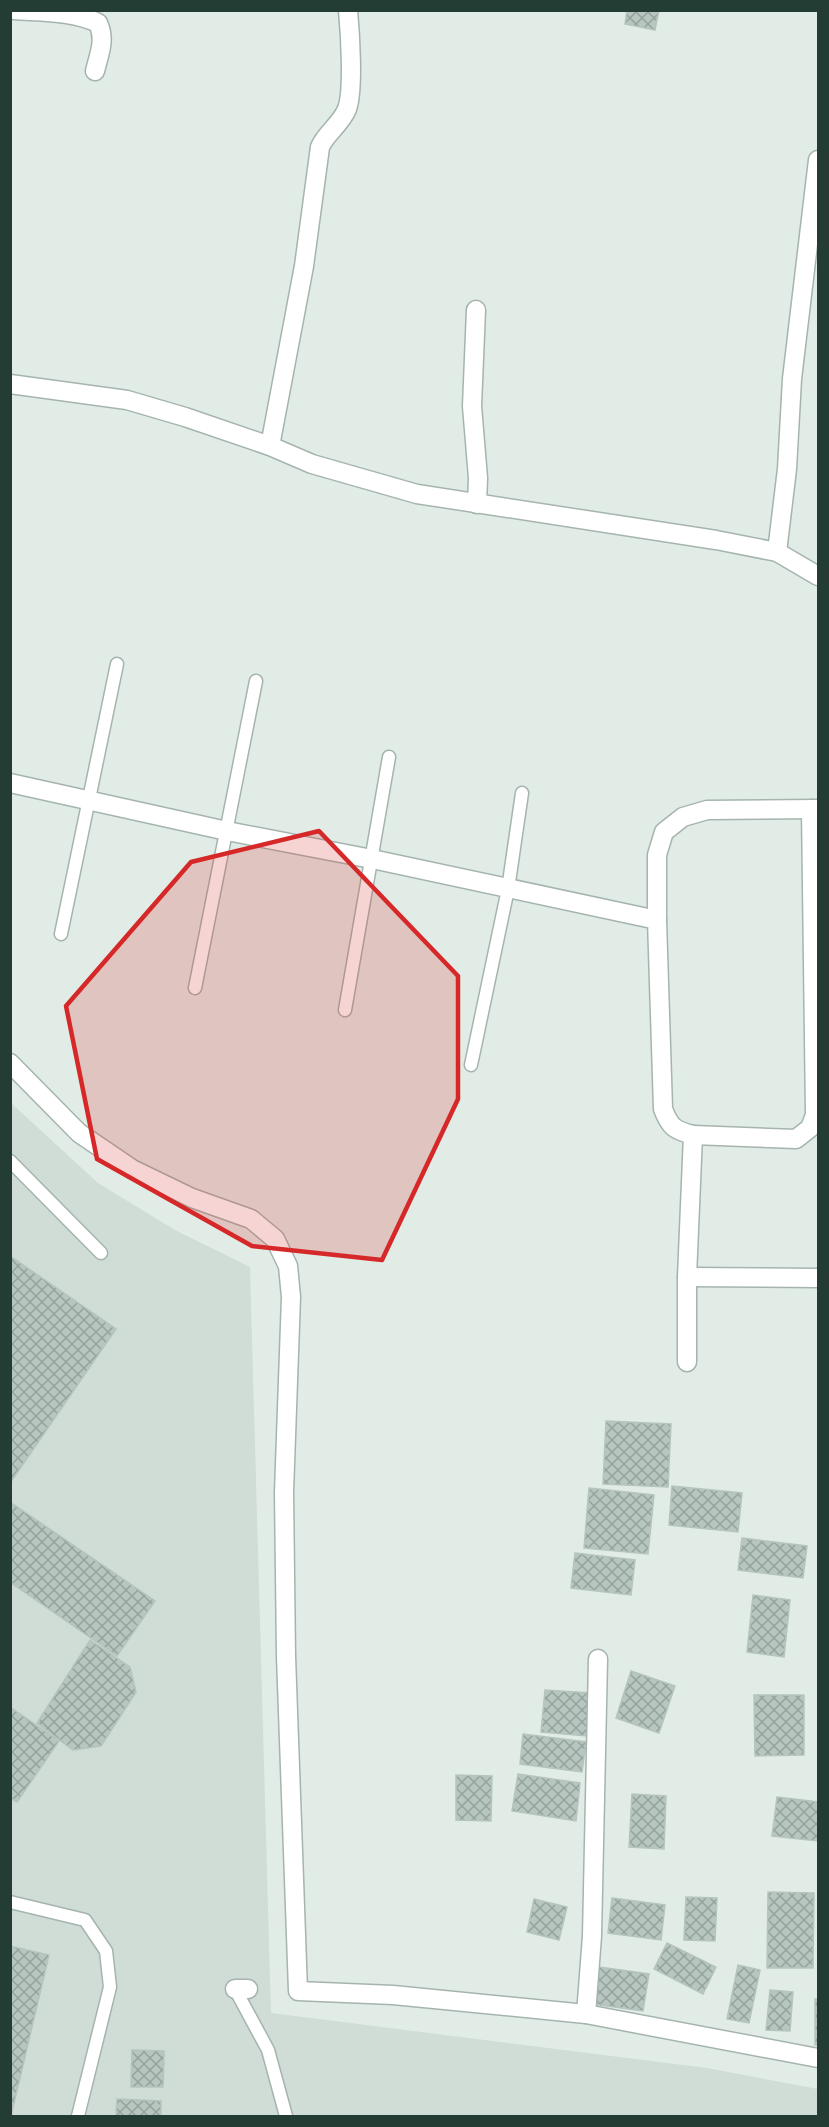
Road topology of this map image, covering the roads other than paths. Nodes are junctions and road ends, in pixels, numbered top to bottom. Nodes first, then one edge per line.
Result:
1 (14, 10) edge
2 (348, 10) edge
3 (95, 71) dead end
4 (819, 160) edge
5 (476, 310) dead end
6 (10, 384) edge
7 (270, 446) junction
8 (477, 504) junction
9 (777, 552) junction
10 (819, 576) edge
11 (117, 664) dead end
12 (256, 681) dead end
13 (389, 757) dead end
14 (10, 783) edge
15 (522, 793) dead end
16 (88, 801) junction
17 (815, 809) edge
18 (227, 831) junction
19 (372, 859) junction
20 (508, 889) junction
21 (657, 920) junction
22 (61, 934) dead end
23 (195, 988) dead end
24 (345, 1010) dead end
25 (10, 1063) edge
26 (471, 1065) dead end
27 (693, 1135) junction
28 (10, 1161) edge
29 (101, 1253) dead end
30 (687, 1277) junction
31 (819, 1278) edge
32 (687, 1362) dead end
33 (598, 1659) dead end
34 (10, 1902) edge
35 (241, 1989) dead end
36 (586, 2014) junction
37 (819, 2058) edge
38 (78, 2116) edge
39 (286, 2116) edge

1 - 3 street
2 - 7 street
4 - 9 street
5 - 8 street
6 - 7 street
7 - 8 street
8 - 9 street
9 - 10 street
11 - 16 lane
12 - 18 lane
13 - 19 lane
14 - 16 street
15 - 20 lane
16 - 18 street
16 - 22 lane
17 - 21 street
17 - 27 street
18 - 19 street
18 - 23 lane
19 - 20 street
19 - 24 lane
20 - 21 street
20 - 26 lane
21 - 27 street
25 - 36 street
27 - 30 street
28 - 29 lane
30 - 31 street
30 - 32 street
33 - 36 street
34 - 38 lane
35 - 39 lane
36 - 37 street

